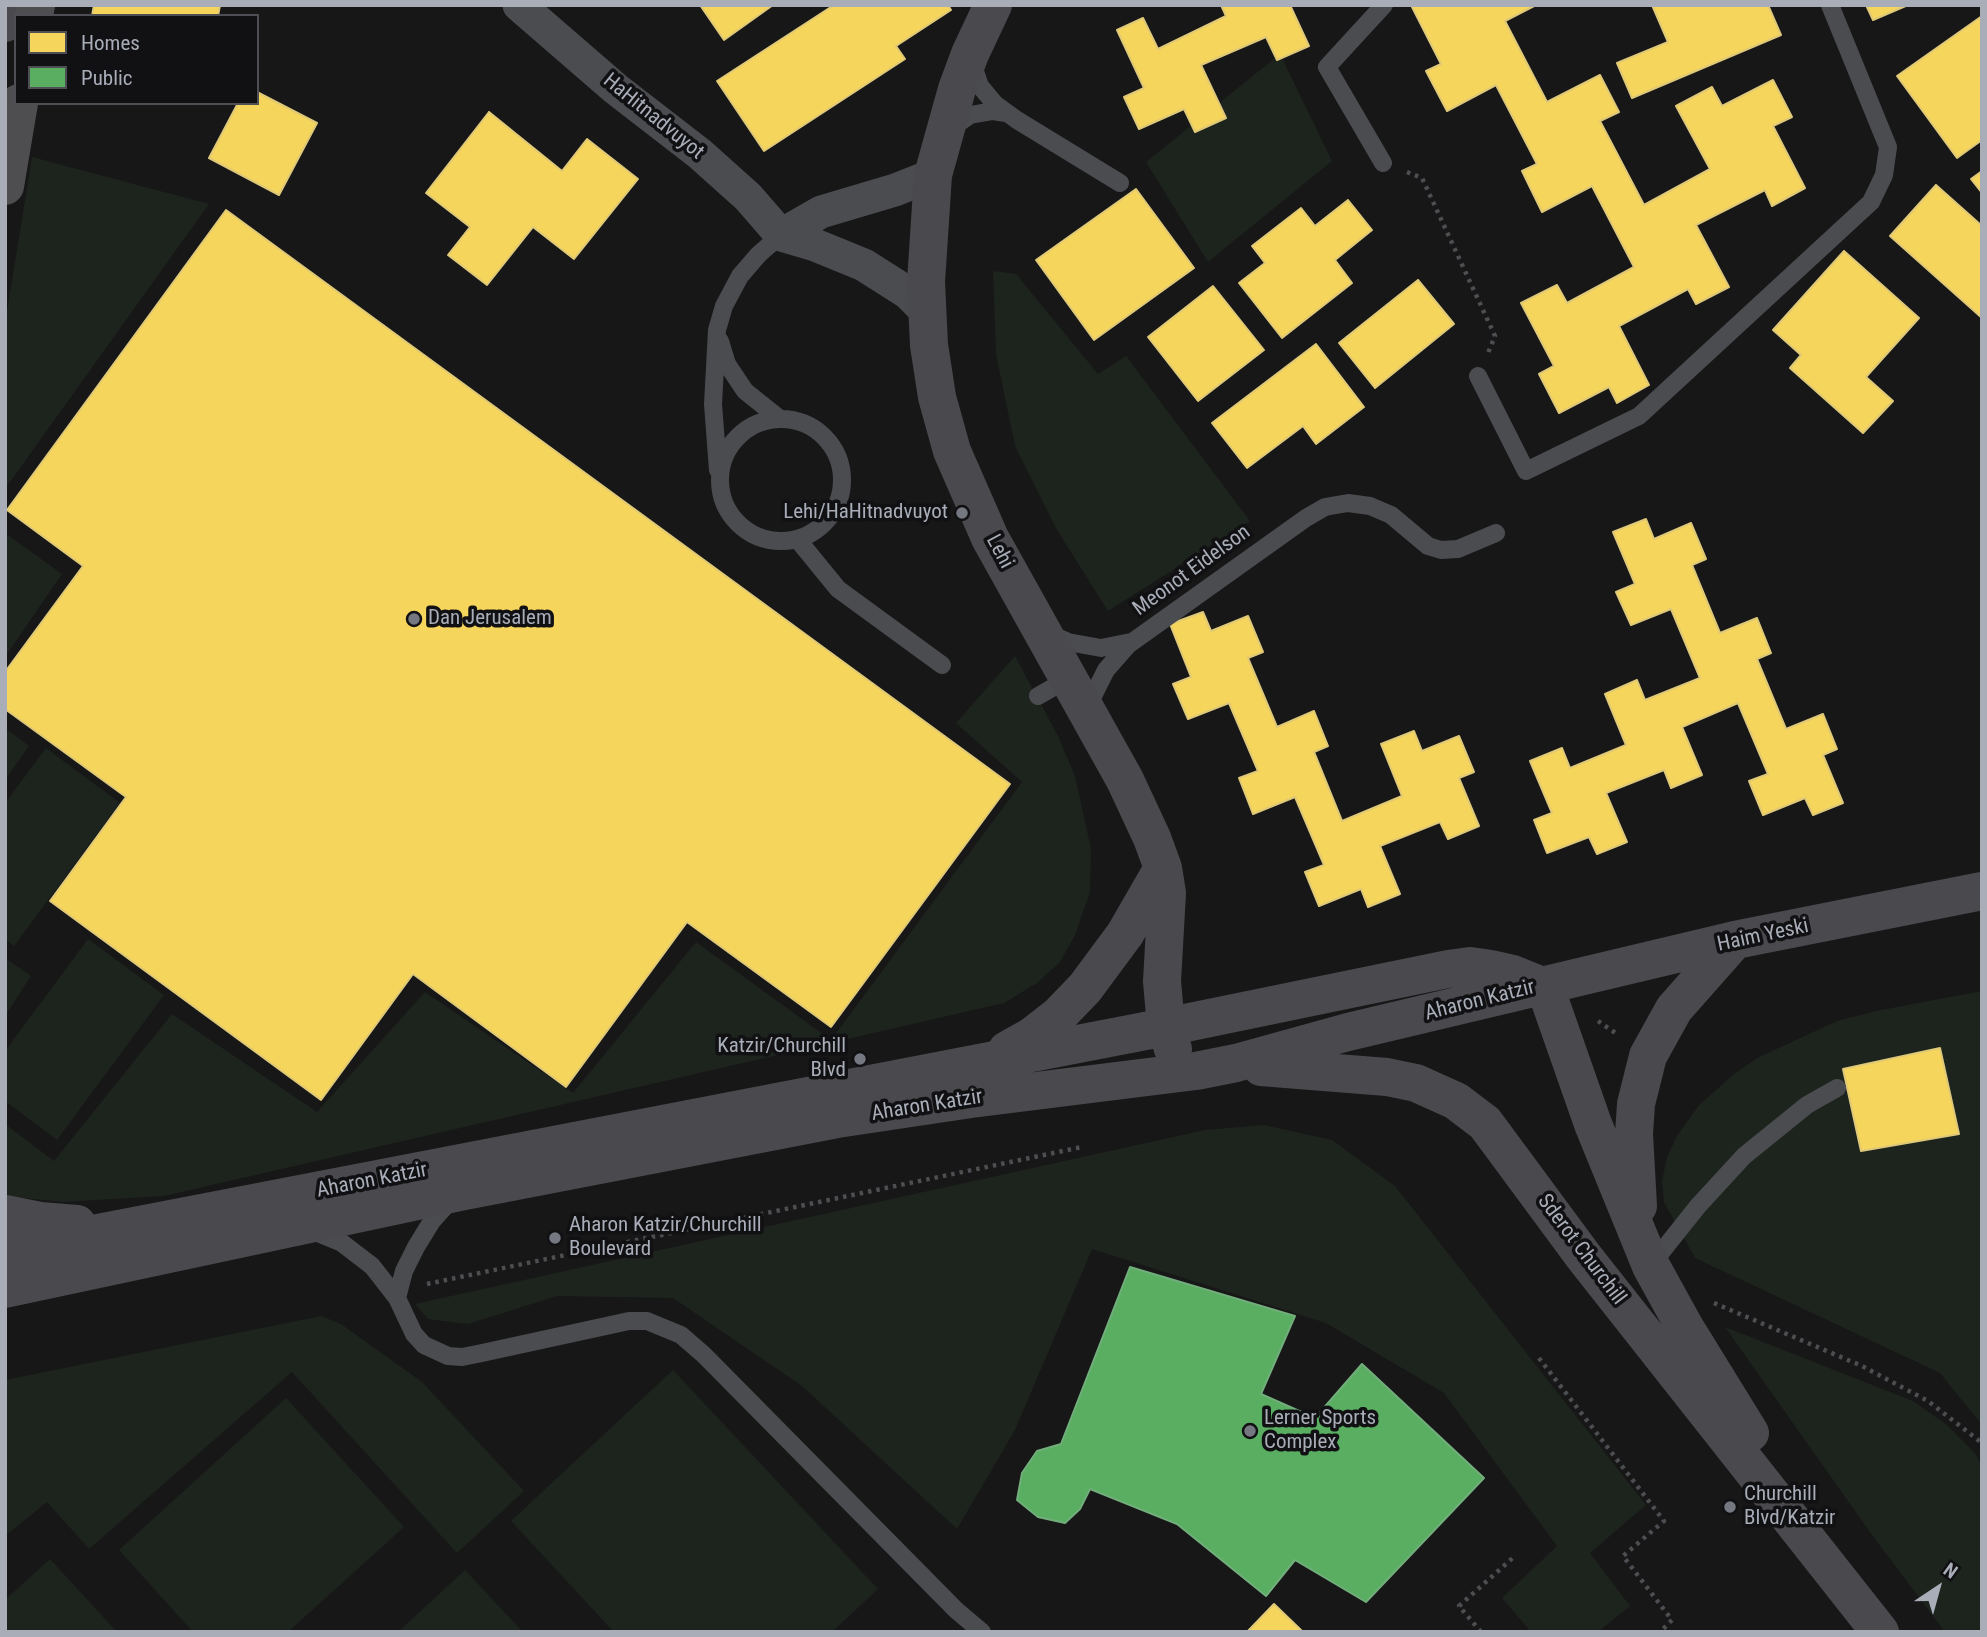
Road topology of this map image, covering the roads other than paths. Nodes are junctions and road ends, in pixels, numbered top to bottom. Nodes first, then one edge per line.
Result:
1 (7, 5) edge
2 (519, 5) edge
3 (993, 5) edge
4 (1384, 5) edge
5 (1830, 5) edge
6 (5, 23) edge
7 (970, 54) junction
8 (19, 105) edge
9 (1006, 113) junction
10 (942, 138) junction
11 (1383, 163) road end
12 (933, 174) junction
13 (1120, 183) dead end
14 (5, 186) edge
15 (781, 235) junction
16 (926, 311) junction
17 (717, 330) junction
18 (1478, 376) road end
19 (780, 419) junction
20 (719, 477) junction
21 (1496, 533) dead end
22 (798, 540) junction
23 (1040, 629) junction
24 (1134, 641) junction
25 (942, 665) dead end
26 (1064, 696) junction
27 (1163, 868) junction
28 (1982, 891) edge
29 (1735, 940) junction
30 (1545, 987) junction
31 (1166, 1027) junction
32 (962, 1066) junction
33 (1196, 1071) junction
34 (1837, 1088) dead end
35 (460, 1192) junction
36 (5, 1214) edge
37 (138, 1224) junction
38 (293, 1226) junction
39 (5, 1251) edge
40 (1651, 1266) junction
41 (5, 1289) edge
42 (397, 1298) junction
43 (1873, 1621) edge
44 (982, 1632) edge

1 - 6 street
2 - 15 street, HaHitnadvuyot
3 - 7 street, Lehi
4 - 11 lane
5 - 18 lane
7 - 9 lane
7 - 10 street, Lehi
8 - 14 highway
9 - 10 lane
9 - 13 lane
10 - 12 street, Lehi
12 - 15 street
12 - 16 street, Lehi
15 - 16 street
15 - 17 lane
16 - 23 street, Lehi
17 - 19 lane
17 - 20 lane
19 - 20 lane
19 - 22 lane
20 - 22 lane
21 - 24 lane, Meonot Eidelson
22 - 25 lane
23 - 24 lane, Meonot Eidelson
23 - 26 street, Lehi
24 - 26 lane, Meonot Eidelson
26 - 27 street, Lehi
27 - 31 street, Lehi
27 - 32 street
28 - 29 street, Haim Yeski
29 - 30 street, Haim Yeski
29 - 40 street
30 - 31 street, Aharon Katzir
30 - 33 street, Aharon Katzir
30 - 40 street, Sderot Churchill
31 - 32 street, Aharon Katzir
31 - 33 street, Lehi
32 - 37 street, Aharon Katzir
33 - 35 street, Aharon Katzir
33 - 43 street, Sderot Churchill
34 - 40 lane
35 - 38 street, Aharon Katzir
35 - 42 lane
36 - 37 street
37 - 39 street, Aharon Katzir
38 - 41 street, Aharon Katzir
38 - 42 lane
40 - 43 street, Sderot Churchill
42 - 44 lane

